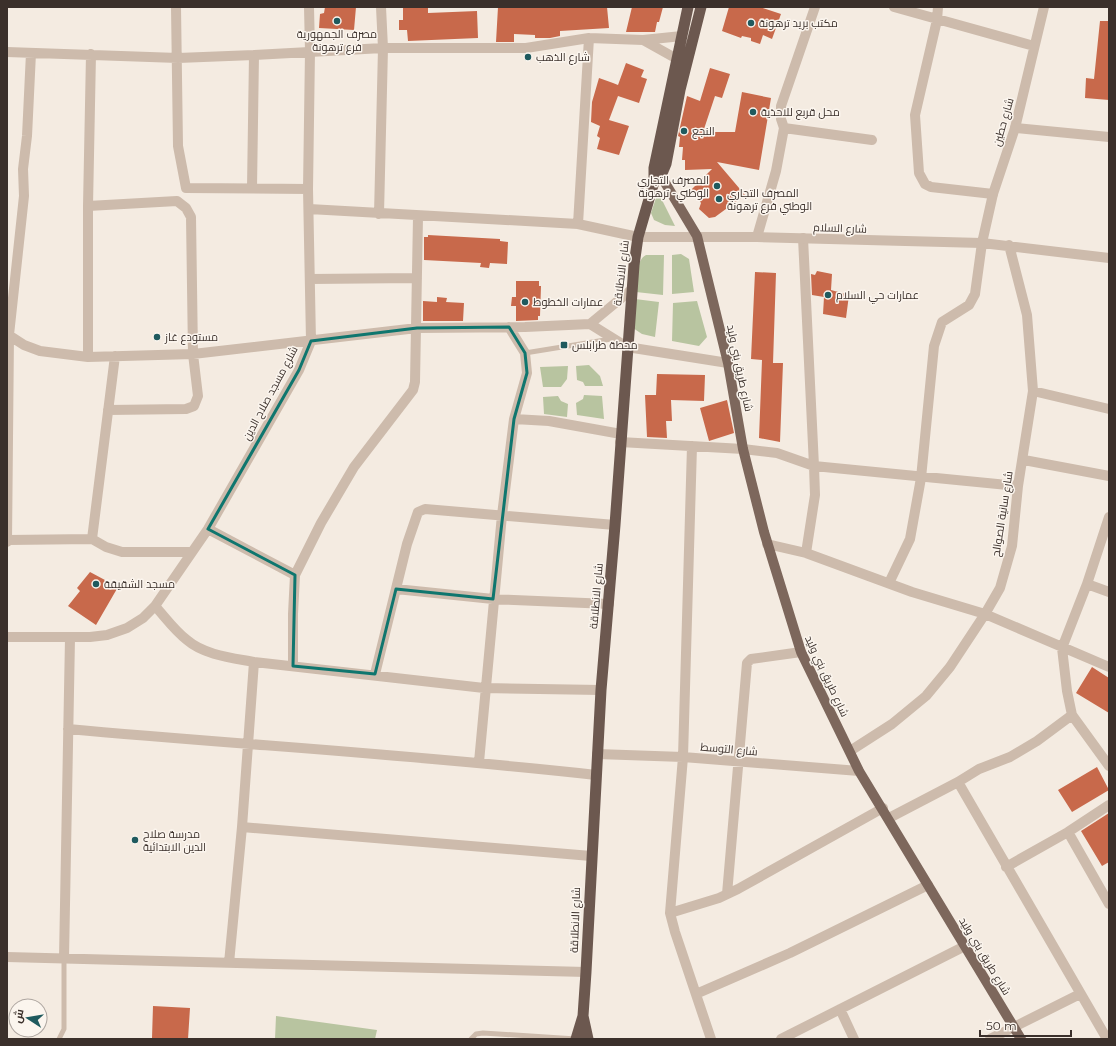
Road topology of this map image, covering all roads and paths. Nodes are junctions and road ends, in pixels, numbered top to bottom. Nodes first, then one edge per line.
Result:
1 (176, 7) edge
2 (309, 7) edge
3 (381, 7) edge
4 (688, 7) edge
5 (701, 7) edge
6 (815, 7) edge
7 (894, 7) edge
8 (938, 7) edge
9 (1044, 7) edge
10 (937, 20) junction
11 (682, 36) junction
12 (589, 38) junction
13 (643, 40) junction
14 (1034, 46) junction
15 (383, 48) junction
16 (310, 51) junction
17 (7, 52) edge
18 (31, 53) junction
19 (91, 54) junction
20 (254, 55) junction
21 (178, 58) junction
22 (677, 59) junction
23 (784, 128) junction
24 (1015, 128) junction
25 (1109, 137) edge
26 (872, 140) dead end
27 (658, 179) junction
28 (252, 188) junction
29 (308, 189) junction
30 (993, 194) junction
31 (88, 206) junction
32 (309, 209) junction
33 (379, 214) junction
34 (418, 216) junction
35 (578, 224) junction
36 (697, 236) junction
37 (638, 237) junction
38 (757, 237) junction
39 (803, 238) junction
40 (982, 244) junction
41 (1009, 245) junction
42 (1109, 258) edge
43 (417, 278) junction
44 (310, 279) junction
45 (631, 290) junction
46 (590, 324) junction
47 (509, 327) junction
48 (417, 328) junction
49 (8, 334) edge
50 (613, 338) junction
51 (311, 341) junction
52 (627, 346) junction
53 (525, 353) junction
54 (193, 354) junction
55 (115, 356) junction
56 (88, 357) junction
57 (728, 364) junction
58 (1034, 391) junction
59 (1109, 409) edge
60 (108, 410) junction
61 (514, 419) junction
62 (621, 438) junction
63 (692, 446) junction
64 (744, 449) junction
65 (1024, 460) junction
66 (814, 466) junction
67 (1109, 476) edge
68 (921, 478) junction
69 (1018, 486) junction
70 (502, 515) junction
71 (1109, 517) edge
72 (615, 525) junction
73 (208, 529) junction
74 (92, 539) junction
75 (7, 541) edge
76 (768, 544) junction
77 (192, 552) junction
78 (806, 553) junction
79 (295, 575) junction
80 (889, 583) junction
81 (1087, 584) junction
82 (396, 589) junction
83 (1109, 592) edge
84 (493, 599) junction
85 (609, 604) junction
86 (155, 606) junction
87 (985, 614) junction
88 (7, 637) edge
89 (70, 638) junction
90 (1062, 648) junction
91 (801, 652) junction
92 (254, 662) junction
93 (293, 666) junction
94 (1109, 667) edge
95 (375, 674) junction
96 (484, 688) junction
97 (601, 690) junction
98 (1072, 715) junction
99 (68, 729) junction
100 (249, 746) junction
101 (850, 751) junction
102 (597, 754) junction
103 (683, 757) junction
104 (739, 761) junction
105 (479, 762) junction
106 (1109, 766) edge
107 (859, 771) junction
108 (596, 775) junction
109 (958, 782) junction
110 (1109, 805) edge
111 (883, 808) junction
112 (889, 818) junction
113 (242, 827) junction
114 (1068, 832) junction
115 (591, 856) junction
116 (1006, 867) junction
117 (928, 885) junction
118 (728, 894) junction
119 (1109, 904) edge
120 (670, 913) junction
121 (965, 946) junction
122 (7, 957) edge
123 (64, 958) junction
124 (229, 963) junction
125 (586, 972) junction
126 (696, 994) junction
127 (1080, 994) junction
128 (840, 1009) junction
129 (583, 1016) junction
130 (1014, 1028) junction
131 (537, 1038) edge
132 (59, 1039) edge
133 (471, 1039) edge
134 (576, 1039) edge
135 (588, 1039) edge
136 (710, 1039) edge
137 (781, 1039) edge
138 (854, 1039) edge
139 (990, 1039) edge
140 (1021, 1039) edge
141 (1107, 1039) edge

1 - 21 street
2 - 16 street, شلرع مسجد صلاح الدين
3 - 15 street
4 - 11 highway
5 - 27 highway
6 - 23 street
7 - 10 street
8 - 10 street
9 - 14 street, شارع حطين
10 - 14 street
10 - 30 street
11 - 13 street
11 - 22 highway
12 - 13 street
12 - 15 street
12 - 35 street
13 - 22 street
14 - 24 street, شارع حطين
15 - 16 street
15 - 33 street
16 - 20 street
16 - 29 street, شلرع مسجد صلاح الدين
17 - 18 street
18 - 19 street
18 - 49 street
19 - 21 street
19 - 31 street
20 - 21 street
20 - 28 street
21 - 28 street
22 - 27 highway
23 - 26 street
23 - 38 street
24 - 25 street
24 - 30 street, شارع حطين
27 - 36 main road, شارع طريق بني وليد
27 - 37 highway, شارع الانطلاقة
28 - 29 street
29 - 32 street, شلرع مسجد صلاح الدين
30 - 40 street, شارع حطين
31 - 54 street
31 - 56 street
32 - 33 street, شارع السلام
32 - 44 street, شلرع مسجد صلاح الدين
33 - 34 street, شارع السلام
34 - 35 street, شارع السلام
34 - 43 street
35 - 37 street, شارع السلام
36 - 37 street, شارع السلام
36 - 38 street, شارع السلام
36 - 57 main road, شارع طريق بني وليد
37 - 45 highway, شارع الانطلاقة
38 - 39 street, شارع السلام
39 - 40 street, شارع السلام
39 - 66 street
40 - 41 street, شارع السلام
40 - 68 street, شارع حطين
41 - 42 street, شارع السلام
41 - 58 street, شارع سانية الصوالح
43 - 44 street
43 - 48 street
44 - 51 street, شلرع مسجد صلاح الدين
45 - 46 street
45 - 52 highway, شارع الانطلاقة
46 - 47 street
46 - 50 street
47 - 48 street
47 - 53 street
48 - 51 street
48 - 79 street
49 - 56 street
49 - 75 street
50 - 52 street
50 - 53 lane
51 - 54 street
51 - 73 street, شلرع مسجد صلاح الدين
52 - 57 street
52 - 62 highway, شارع الانطلاقة
53 - 61 street
54 - 55 street
54 - 60 street
55 - 56 street
55 - 60 street
57 - 64 main road, شارع طريق بني وليد
58 - 59 street
58 - 65 street, شارع سانية الصوالح
60 - 74 street
61 - 62 street
61 - 70 street
62 - 63 street
62 - 72 highway, شارع الانطلاقة
63 - 64 street
63 - 103 street
64 - 66 street
64 - 76 main road, شارع طريق بني وليد
65 - 67 street
65 - 69 street, شارع سانية الصوالح
66 - 68 street
66 - 78 street
68 - 69 street
68 - 80 street, شارع حطين
69 - 87 street, شارع سانية الصوالح
70 - 72 street
70 - 82 street
70 - 84 street
71 - 81 street
72 - 85 highway, شارع الانطلاقة
73 - 77 street, شلرع مسجد صلاح الدين
73 - 79 street
74 - 75 street
74 - 77 street
76 - 78 street
76 - 91 main road, شارع طريق بني وليد
77 - 86 street, شلرع مسجد صلاح الدين
78 - 80 street
79 - 93 street
80 - 87 street
81 - 83 street
81 - 90 street
82 - 84 street
82 - 95 street
84 - 85 street
84 - 96 street
85 - 97 highway, شارع الانطلاقة
86 - 89 street, شلرع مسجد صلاح الدين
86 - 92 street
87 - 90 street
87 - 101 street, شارع سانية الصوالح
88 - 89 street, شلرع مسجد صلاح الدين
89 - 99 street
90 - 94 street
90 - 98 street
91 - 101 main road, شارع طريق بني وليد
91 - 104 street
92 - 93 street
92 - 100 street
93 - 95 street
95 - 96 street
96 - 97 street
96 - 105 street
97 - 102 highway, شارع الانطلاقة
98 - 106 street
98 - 109 street
99 - 100 street
99 - 123 street
100 - 105 street
100 - 113 street
101 - 107 main road, شارع طريق بني وليد
102 - 103 street, شارع التوسط
102 - 108 highway, شارع الانطلاقة
103 - 104 street, شارع التوسط
103 - 120 street
104 - 107 street, شارع التوسط
104 - 118 street
105 - 108 street
107 - 111 main road, شارع طريق بني وليد
108 - 115 highway, شارع الانطلاقة
109 - 112 street
109 - 116 street
110 - 114 street
111 - 112 main road, شارع طريق بني وليد
111 - 118 street
112 - 117 main road, شارع طريق بني وليد
113 - 115 street
113 - 124 street
114 - 116 street
114 - 119 street
115 - 125 highway, شارع الانطلاقة
116 - 127 street
117 - 121 main road, شارع طريق بني وليد
117 - 126 street
118 - 120 street
120 - 126 street
121 - 128 street
121 - 130 main road, شارع طريق بني وليد
122 - 123 street
123 - 124 street
123 - 132 lane
124 - 125 street
125 - 129 highway, شارع الانطلاقة
126 - 136 street
127 - 130 street
127 - 141 street
128 - 137 street
128 - 138 street
129 - 134 highway
129 - 135 highway
130 - 139 street
130 - 140 main road, شارع طريق بني وليد
131 - 133 lane
131 - 134 lane

